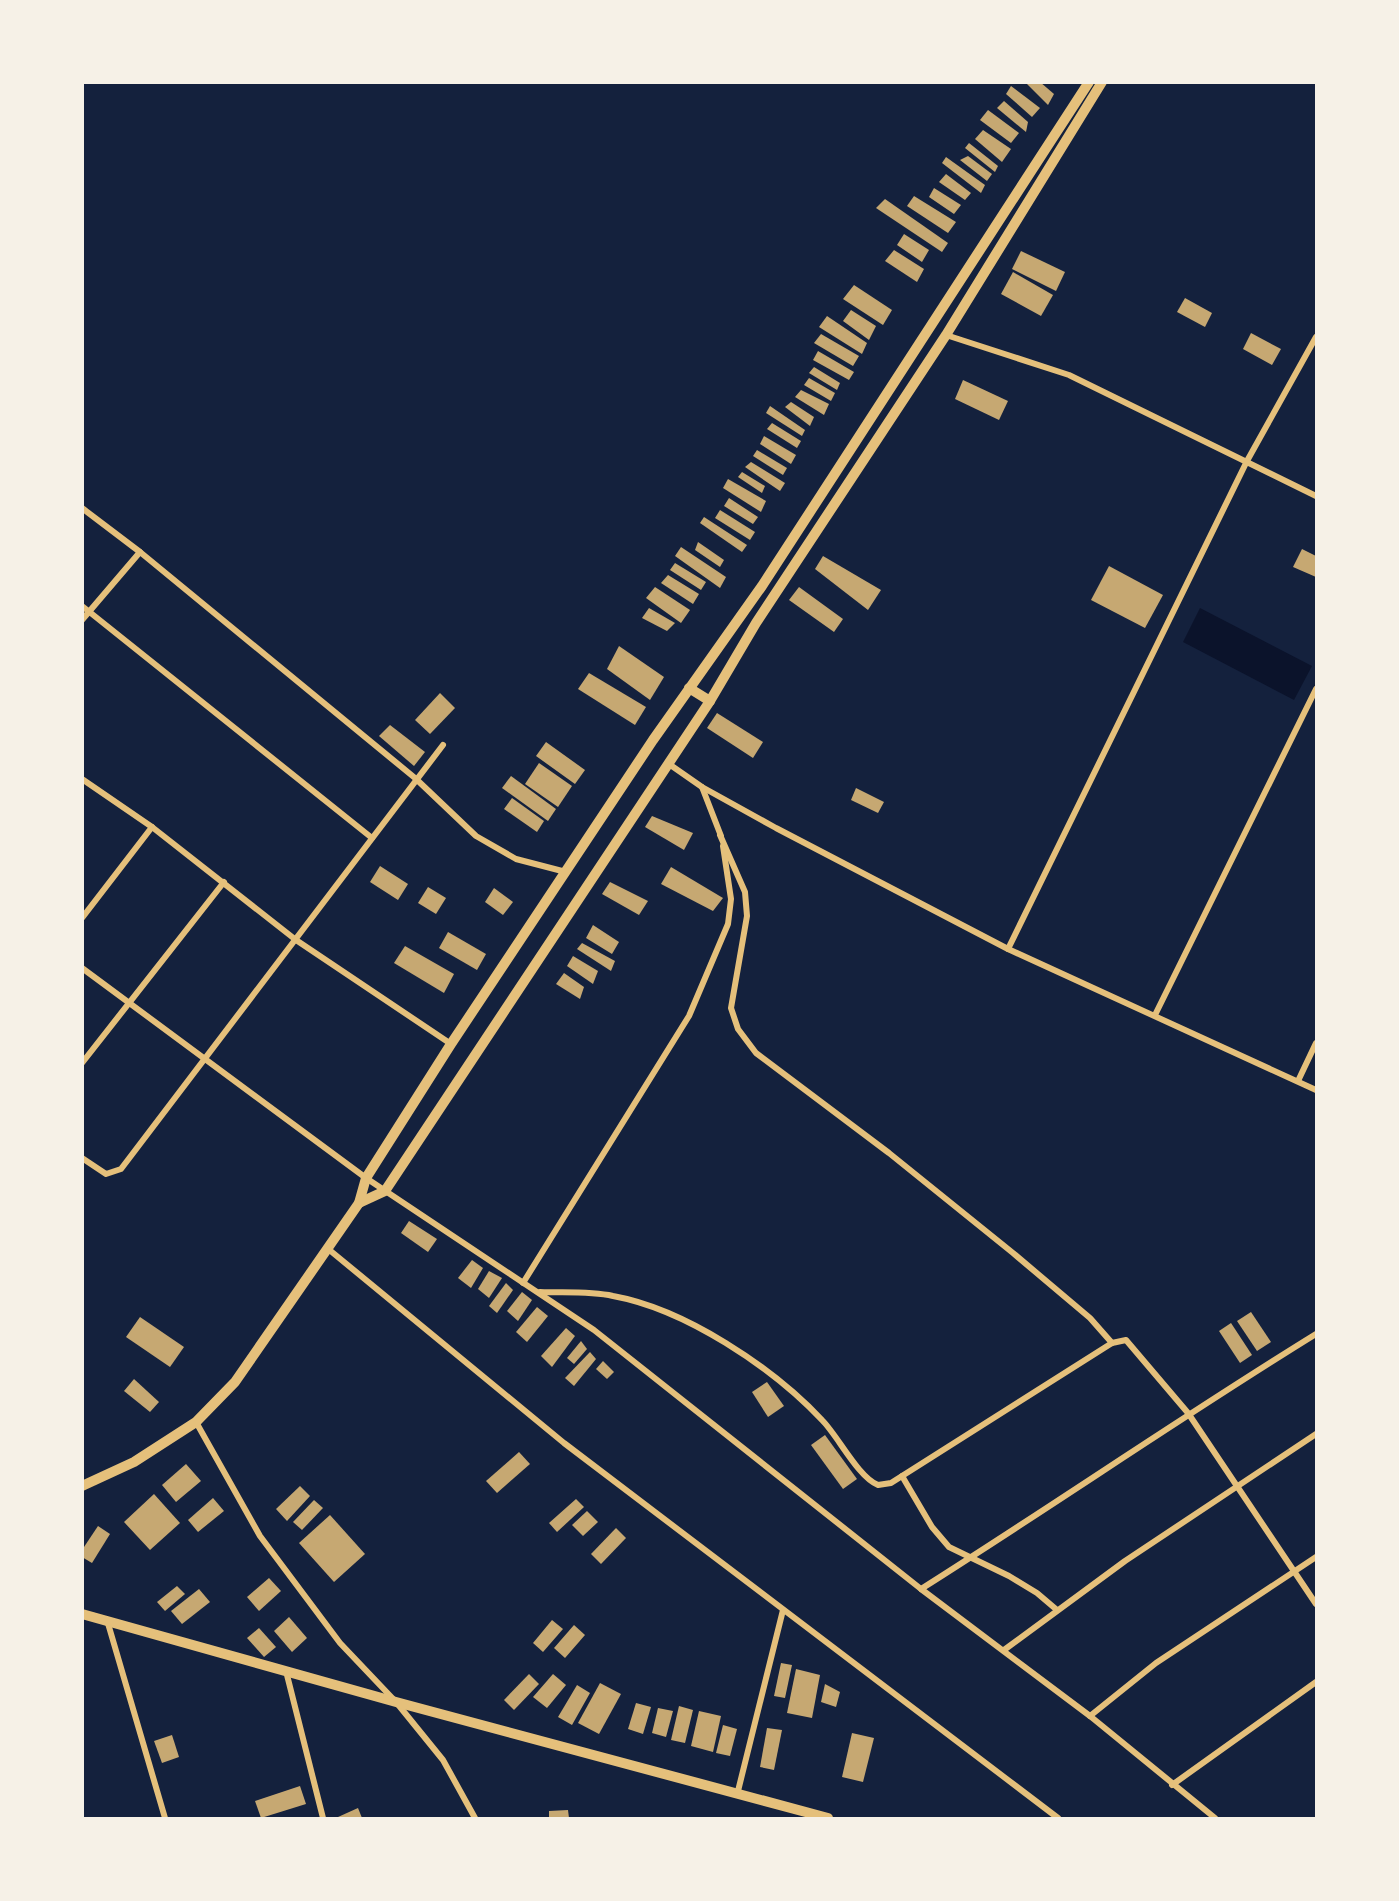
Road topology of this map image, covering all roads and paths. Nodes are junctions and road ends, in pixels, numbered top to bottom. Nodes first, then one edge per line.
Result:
1 (1089, 82) edge
2 (1102, 82) edge
3 (946, 335) junction
4 (1317, 337) edge
5 (879, 406) junction
6 (894, 413) junction
7 (1247, 461) junction
8 (1317, 496) edge
9 (82, 508) edge
10 (140, 552) junction
11 (82, 606) edge
12 (89, 611) junction
13 (82, 620) edge
14 (689, 688) junction
15 (1317, 689) edge
16 (710, 701) junction
17 (443, 745) dead end
18 (669, 764) junction
19 (415, 778) junction
20 (82, 779) edge
21 (702, 787) junction
22 (152, 827) junction
23 (720, 835) junction
24 (372, 838) junction
25 (566, 872) junction
26 (224, 882) junction
27 (82, 918) edge
28 (296, 940) junction
29 (1008, 949) junction
30 (82, 968) edge
31 (129, 1001) junction
32 (1155, 1015) junction
33 (1317, 1043) edge
34 (451, 1044) junction
35 (204, 1059) junction
36 (82, 1063) edge
37 (1298, 1081) junction
38 (1317, 1090) edge
39 (82, 1158) edge
40 (366, 1178) junction
41 (385, 1191) junction
42 (359, 1203) junction
43 (327, 1248) junction
44 (523, 1283) junction
45 (538, 1292) junction
46 (1317, 1334) edge
47 (1112, 1343) junction
48 (1188, 1413) junction
49 (196, 1422) junction
50 (1317, 1434) edge
51 (902, 1476) junction
52 (82, 1486) edge
53 (1239, 1486) junction
54 (1317, 1557) edge
55 (969, 1558) junction
56 (1294, 1570) junction
57 (921, 1589) junction
58 (1317, 1604) edge
59 (783, 1610) junction
60 (1058, 1610) junction
61 (82, 1614) edge
62 (107, 1620) junction
63 (1004, 1650) junction
64 (286, 1671) junction
65 (1317, 1682) edge
66 (396, 1702) junction
67 (1090, 1716) junction
68 (1172, 1785) junction
69 (737, 1795) junction
70 (165, 1818) edge
71 (323, 1818) edge
72 (475, 1818) edge
73 (828, 1818) edge
74 (1058, 1818) edge
75 (1215, 1818) edge

1 - 5 street
2 - 3 street
3 - 6 street
3 - 7 street
4 - 7 street
5 - 6 street
5 - 14 street
6 - 16 street
7 - 8 street
7 - 29 street
9 - 10 street
10 - 12 street
10 - 19 street
11 - 12 street
12 - 13 street
12 - 24 street
14 - 16 street
14 - 25 street
15 - 32 street
16 - 18 street
17 - 19 street
18 - 21 street
18 - 41 street
19 - 24 street
19 - 25 street
20 - 22 street
21 - 23 street
21 - 29 street
22 - 26 street
22 - 27 street
23 - 44 street
23 - 47 street
24 - 28 street
25 - 34 street
26 - 28 street
26 - 31 street
28 - 34 street
28 - 35 street
29 - 32 street
30 - 31 street
31 - 35 street
31 - 36 street
32 - 37 street
33 - 37 street
34 - 40 street
35 - 39 street
35 - 40 street
37 - 38 street
40 - 41 street
40 - 42 street
41 - 42 street
41 - 44 street
42 - 43 street
43 - 49 street
43 - 59 street
44 - 45 street
45 - 51 street
45 - 57 street
46 - 48 street
47 - 48 street
47 - 51 street
48 - 53 street
48 - 55 street
49 - 52 street
49 - 66 street
50 - 53 street
51 - 55 street
53 - 56 street
53 - 60 street
54 - 56 street
55 - 57 street
55 - 60 street
56 - 58 street
56 - 67 street
57 - 63 street
59 - 69 street
59 - 74 street
60 - 63 street
61 - 62 street
62 - 64 street
62 - 70 street
63 - 67 street
64 - 66 street
64 - 71 street
65 - 68 street
66 - 69 street
66 - 72 street
67 - 68 street
68 - 75 street
69 - 73 street

